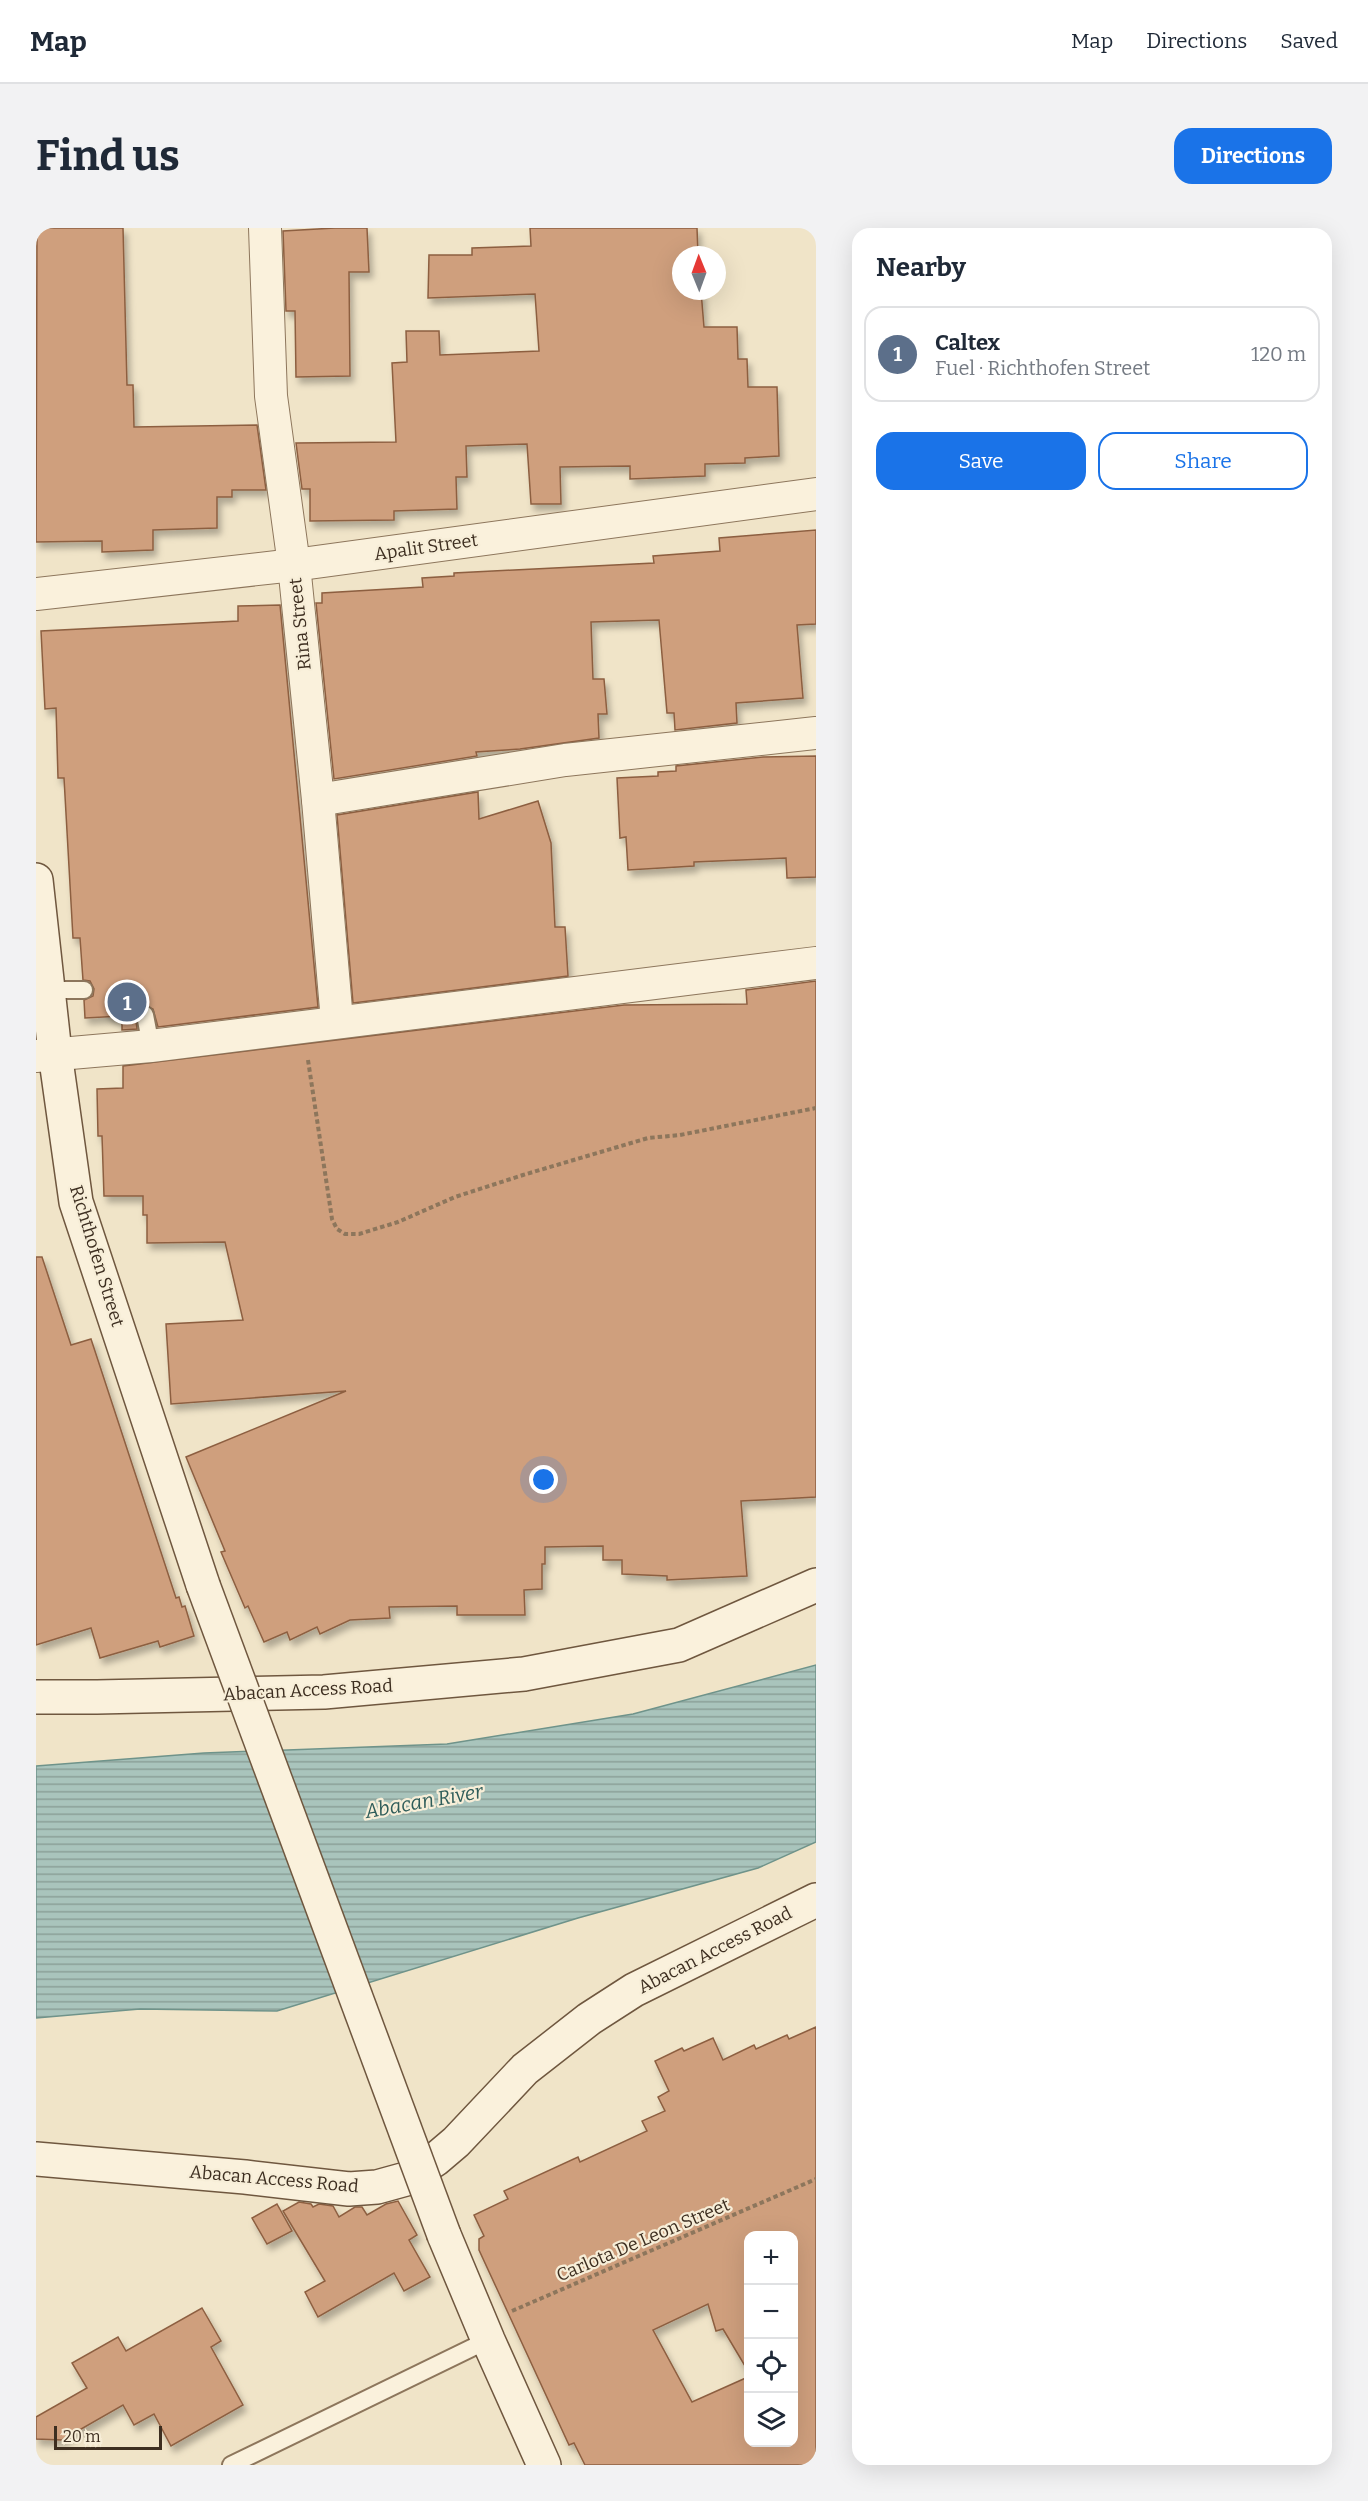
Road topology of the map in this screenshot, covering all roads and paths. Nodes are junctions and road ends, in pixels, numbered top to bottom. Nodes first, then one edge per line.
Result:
1 (265, 228) edge
2 (816, 494) edge
3 (294, 565) junction
4 (36, 594) edge
5 (816, 733) edge
6 (318, 800) junction
7 (36, 880) edge
8 (816, 963) edge
9 (49, 990) junction
10 (84, 990) dead end
11 (145, 1015) dead end
12 (337, 1021) junction
13 (303, 1026) junction
14 (151, 1046) junction
15 (45, 1054) edge
16 (816, 1108) edge
17 (816, 1585) edge
18 (36, 1697) edge
19 (816, 1900) edge
20 (36, 2158) edge
21 (816, 2179) edge
22 (484, 2332) junction
23 (231, 2465) edge
24 (544, 2465) edge

1 - 3 street, Rina Street
2 - 3 street, Apalit Street
3 - 4 street, Apalit Street
3 - 6 street, Rina Street
5 - 6 street
6 - 12 street, Rina Street
7 - 9 street, Richthofen Street
8 - 12 street
9 - 10 lane
9 - 15 street, Richthofen Street
11 - 14 lane
12 - 13 street
13 - 14 street
13 - 16 path
14 - 15 street
15 - 22 street, Richthofen Street, bridge
17 - 18 street, Abacan Access Road
19 - 20 street, Abacan Access Road
21 - 22 path, Carlota De Leon Street
22 - 23 lane
22 - 24 street, Richthofen Street

